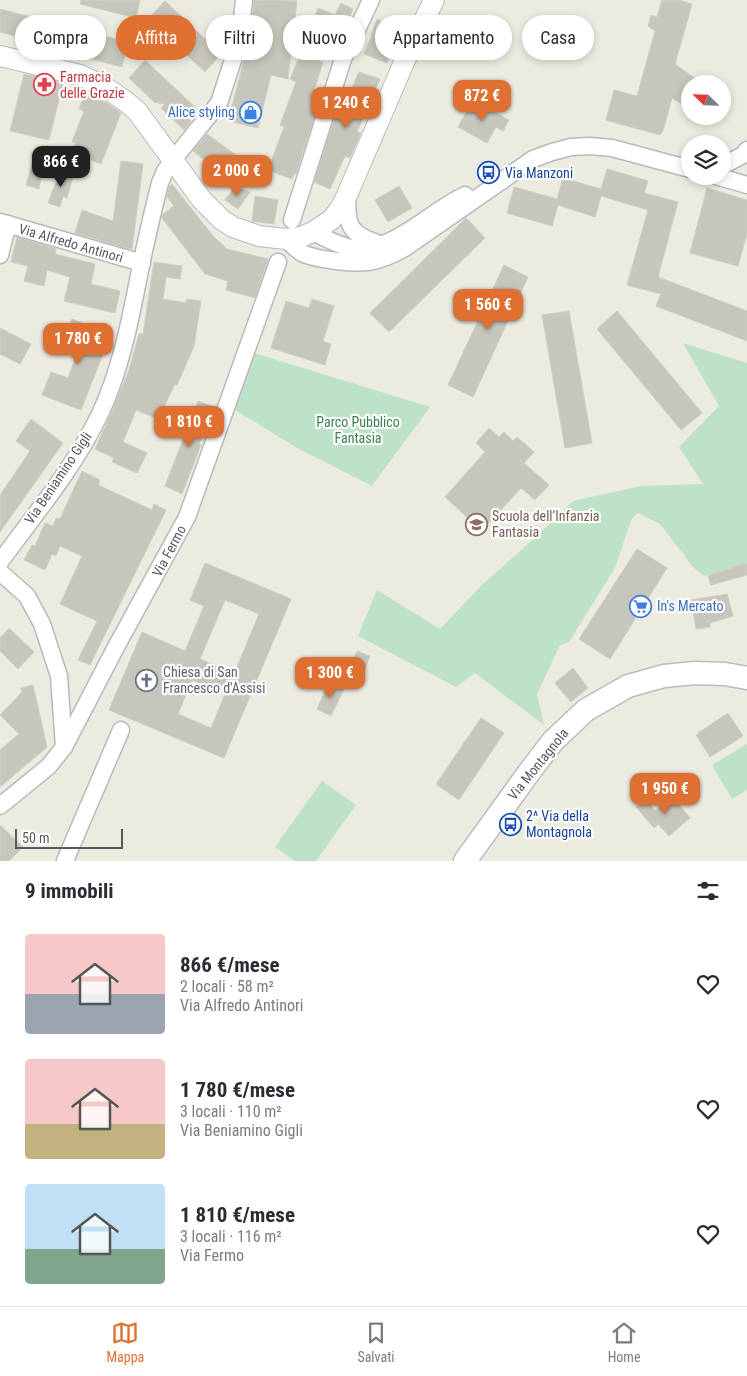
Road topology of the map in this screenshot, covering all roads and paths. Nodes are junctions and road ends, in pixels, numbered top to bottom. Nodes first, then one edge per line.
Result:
1 (244, 0) edge
2 (371, 0) edge
3 (434, 0) edge
4 (0, 56) edge
5 (747, 150) edge
6 (173, 160) junction
7 (731, 161) edge
8 (681, 167) edge
9 (731, 180) edge
10 (747, 185) edge
11 (487, 191) junction
12 (347, 195) junction
13 (4, 223) edge
14 (289, 230) junction
15 (314, 232) junction
16 (380, 244) junction
17 (0, 256) edge
18 (278, 262) dead end
19 (348, 262) junction
20 (142, 263) junction
21 (0, 562) edge
22 (0, 572) edge
23 (747, 678) edge
24 (121, 730) dead end
25 (64, 747) junction
26 (0, 806) edge
27 (65, 861) edge
28 (465, 861) edge

1 - 6 street, Via Beniamino Gigli
2 - 14 street
3 - 12 street
4 - 6 street
5 - 7 street
6 - 14 street
6 - 20 street, Via Beniamino Gigli
8 - 11 street
9 - 10 street
11 - 16 street
11 - 19 street
12 - 15 street
12 - 16 street
13 - 17 street
13 - 20 street, Via Alfredo Antinori
14 - 15 street
14 - 19 street
15 - 16 street
15 - 19 street
18 - 25 street, Via Fermo
20 - 21 street, Via Beniamino Gigli
22 - 25 street
23 - 28 main road, Via Montagnola
24 - 27 street
25 - 26 street, Via Fermo

